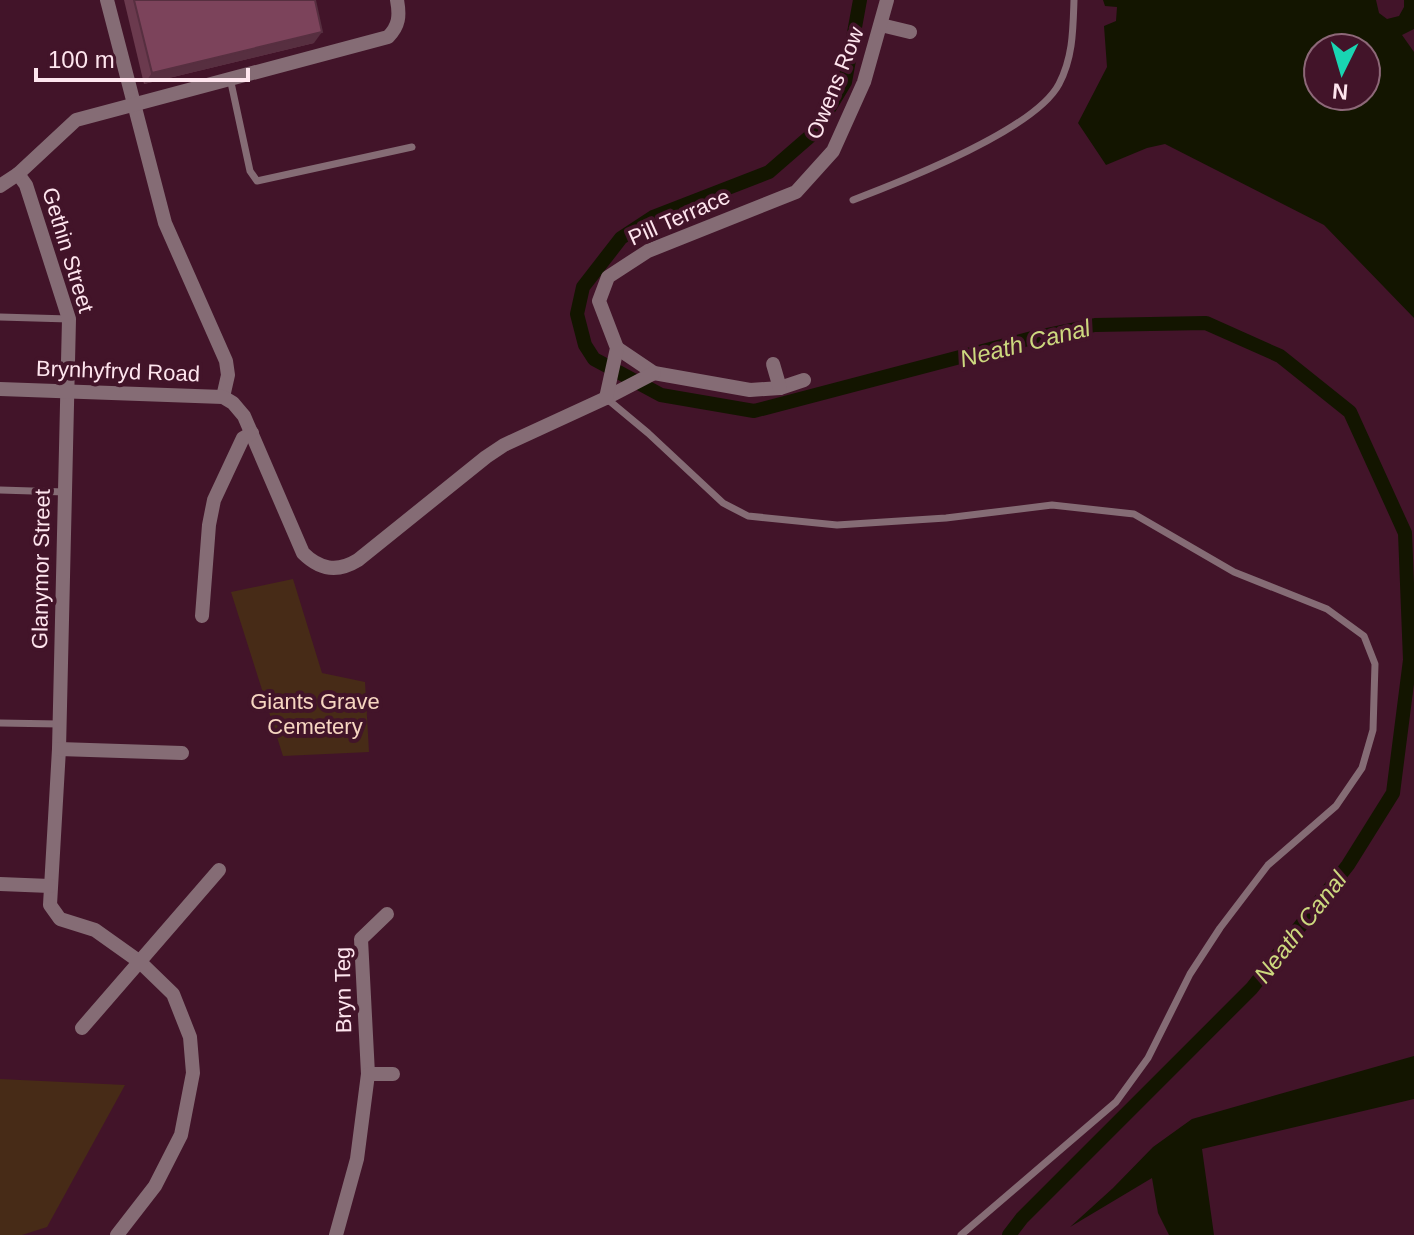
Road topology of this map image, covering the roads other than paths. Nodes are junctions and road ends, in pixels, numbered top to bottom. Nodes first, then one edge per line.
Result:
1 (107, 0) edge
2 (397, 0) edge
3 (887, 0) edge
4 (1074, 0) edge
5 (881, 25) junction
6 (910, 32) dead end
7 (230, 78) junction
8 (133, 105) junction
9 (412, 147) dead end
10 (18, 174) junction
11 (0, 186) edge
12 (796, 192) joint
13 (853, 200) dead end
14 (0, 317) edge
15 (69, 319) junction
16 (617, 354) junction
17 (773, 364) dead end
18 (651, 374) junction
19 (804, 380) dead end
20 (780, 388) junction
21 (0, 389) edge
22 (68, 390) junction
23 (606, 398) junction
24 (228, 400) junction
25 (252, 433) junction
26 (0, 490) edge
27 (65, 492) junction
28 (202, 616) dead end
29 (0, 723) edge
30 (59, 724) junction
31 (59, 749) junction
32 (182, 753) dead end
33 (219, 870) dead end
34 (0, 884) edge
35 (50, 886) junction
36 (387, 914) dead end
37 (140, 962) junction
38 (82, 1028) dead end
39 (368, 1074) junction
40 (393, 1074) dead end
41 (117, 1235) edge
42 (336, 1235) edge
43 (961, 1235) edge

1 - 8 street
2 - 7 street
3 - 5 street, Owens Row
4 - 13 lane
5 - 6 street, Owens Row
5 - 12 street, Owens Row
7 - 8 street
7 - 9 lane
8 - 10 street
8 - 24 street
10 - 11 street
10 - 15 street, Gethin Street
12 - 16 street, Pill Terrace
14 - 15 lane
15 - 22 street, Gethin Street
16 - 18 street
16 - 23 street
17 - 20 street
18 - 20 street
18 - 23 street
19 - 20 street
21 - 22 street, Brynhyfryd Road
22 - 24 street, Brynhyfryd Road
22 - 27 street, Glanymor Street
23 - 25 street
23 - 43 lane
24 - 25 street
25 - 28 street
26 - 27 lane
27 - 30 street, Glanymor Street
29 - 30 lane
30 - 31 street, Glanymor Street
31 - 32 street
31 - 35 street, Glanymor Street
33 - 37 street
34 - 35 street
35 - 37 street, Glanymor Street
36 - 39 street, Bryn Teg
37 - 38 street
37 - 41 street
39 - 40 street
39 - 42 street, Bryn Teg

